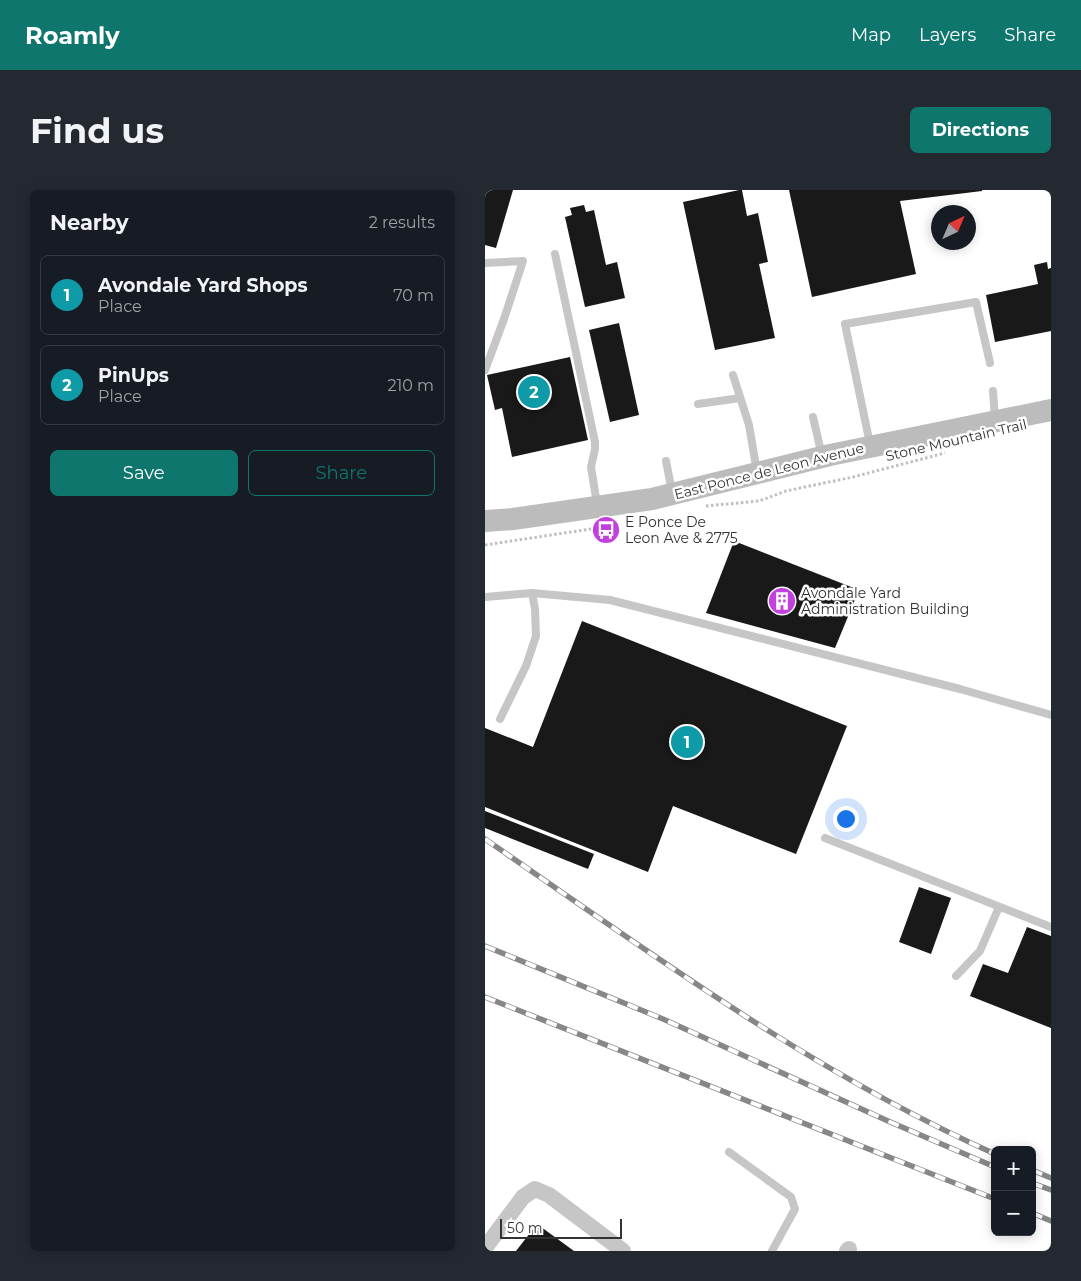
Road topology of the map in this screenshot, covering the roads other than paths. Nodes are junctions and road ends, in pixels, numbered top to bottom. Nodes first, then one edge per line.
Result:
1 (555, 254) dead end
2 (485, 263) edge
3 (989, 363) dead end
4 (485, 370) edge
5 (733, 375) dead end
6 (993, 391) dead end
7 (740, 398) junction
8 (699, 404) dead end
9 (1051, 410) edge
10 (813, 417) dead end
11 (996, 421) junction
12 (871, 446) junction
13 (822, 456) junction
14 (666, 461) dead end
15 (757, 473) junction
16 (673, 494) junction
17 (597, 507) junction
18 (485, 521) edge
19 (532, 593) junction
20 (485, 597) edge
21 (1051, 715) edge
22 (500, 719) dead end
23 (825, 838) dead end
24 (999, 907) junction
25 (1051, 927) edge
26 (956, 976) dead end
27 (729, 1152) dead end
28 (485, 1248) edge
29 (623, 1251) edge
30 (772, 1251) edge

1 - 17 lane
2 - 4 lane
3 - 12 lane
5 - 7 lane
6 - 11 lane
7 - 8 lane
7 - 15 lane
9 - 11 main road, East Ponce de Leon Avenue
10 - 13 lane
11 - 12 main road, East Ponce de Leon Avenue
12 - 13 main road, East Ponce de Leon Avenue
13 - 15 main road, East Ponce de Leon Avenue
14 - 16 lane
15 - 16 main road, East Ponce de Leon Avenue
16 - 17 main road, East Ponce de Leon Avenue
17 - 18 main road, East Ponce de Leon Avenue
19 - 20 lane
19 - 21 lane
19 - 22 lane
23 - 24 lane
24 - 25 lane
24 - 26 lane
27 - 30 lane
28 - 29 street

